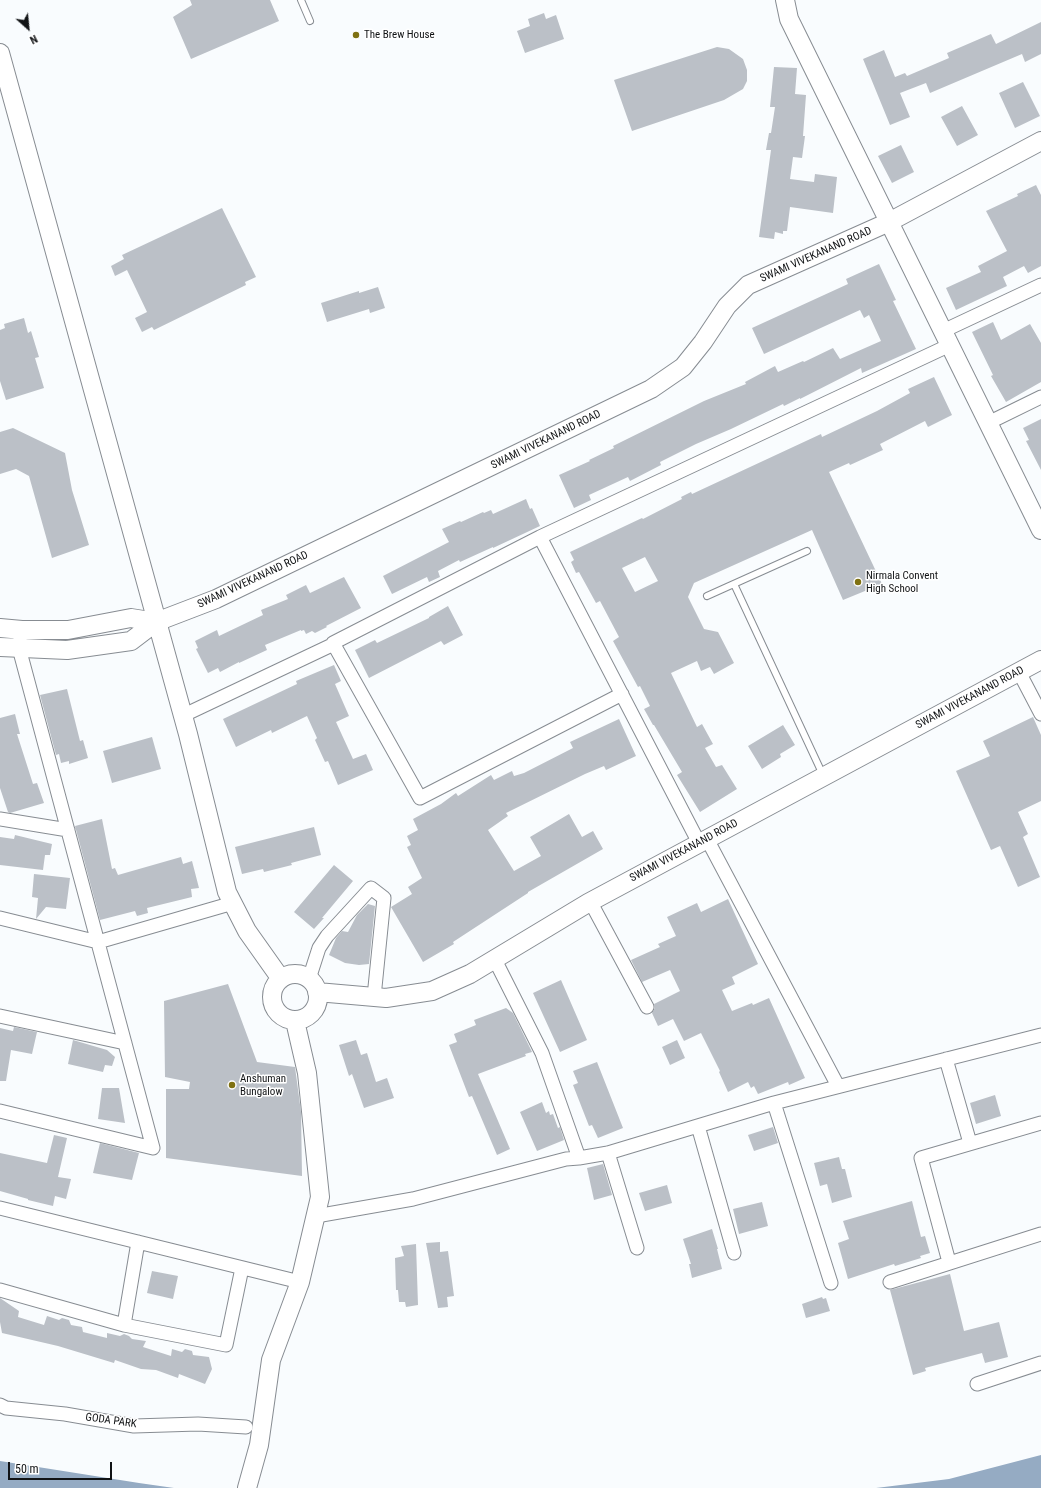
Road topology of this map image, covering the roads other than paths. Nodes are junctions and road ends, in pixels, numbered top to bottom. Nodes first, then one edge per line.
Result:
1 (301, 0) edge
2 (785, 0) edge
3 (310, 20) dead end
4 (0, 53) edge
5 (1041, 141) edge
6 (889, 222) junction
7 (1041, 285) edge
8 (946, 338) junction
9 (1041, 397) edge
10 (988, 423) junction
11 (1041, 530) edge
12 (540, 537) junction
13 (807, 551) dead end
14 (734, 584) junction
15 (707, 596) dead end
16 (156, 622) junction
17 (0, 628) edge
18 (22, 630) junction
19 (334, 644) junction
20 (0, 647) edge
21 (19, 648) junction
22 (1041, 660) edge
23 (1019, 672) junction
24 (622, 694) junction
25 (1041, 714) edge
26 (182, 716) junction
27 (824, 777) junction
28 (0, 819) edge
29 (68, 830) junction
30 (703, 841) junction
31 (590, 902) junction
32 (233, 903) junction
33 (0, 918) edge
34 (98, 942) junction
35 (494, 958) junction
36 (281, 980) junction
37 (313, 986) junction
38 (374, 997) junction
39 (647, 1007) dead end
40 (0, 1016) edge
41 (295, 1021) junction
42 (1041, 1035) edge
43 (125, 1042) junction
44 (946, 1059) junction
45 (838, 1086) junction
46 (774, 1103) junction
47 (0, 1111) edge
48 (1041, 1123) edge
49 (698, 1126) junction
50 (970, 1143) junction
51 (608, 1153) junction
52 (579, 1158) junction
53 (0, 1208) edge
54 (316, 1216) junction
55 (1041, 1234) edge
56 (138, 1242) junction
57 (637, 1248) dead end
58 (734, 1253) dead end
59 (950, 1262) junction
60 (242, 1268) junction
61 (300, 1282) junction
62 (890, 1282) dead end
63 (831, 1283) dead end
64 (0, 1290) edge
65 (124, 1325) junction
66 (1041, 1363) edge
67 (977, 1384) dead end
68 (0, 1405) edge
69 (246, 1427) dead end
70 (247, 1488) edge

1 - 3 lane
2 - 6 street
4 - 16 street
5 - 6 street, SWAMI VIVEKANAND ROAD
6 - 8 street
6 - 16 street, SWAMI VIVEKANAND ROAD
7 - 8 street
8 - 10 street
8 - 12 street
9 - 10 street
10 - 11 street
12 - 19 street
12 - 24 street
13 - 14 lane
14 - 15 lane
14 - 27 lane
16 - 18 street
16 - 21 street
16 - 26 street
17 - 18 street
18 - 21 street
19 - 24 street
19 - 26 street
20 - 21 street
21 - 29 street
22 - 23 street, SWAMI VIVEKANAND ROAD
23 - 25 street
23 - 27 street, SWAMI VIVEKANAND ROAD
24 - 30 street
26 - 32 street
27 - 30 street, SWAMI VIVEKANAND ROAD
28 - 29 street
29 - 34 street
30 - 31 street, SWAMI VIVEKANAND ROAD
30 - 45 street
31 - 35 street, SWAMI VIVEKANAND ROAD
31 - 39 street
32 - 34 street
32 - 36 street
33 - 34 street
34 - 43 street
35 - 38 street, SWAMI VIVEKANAND ROAD
35 - 52 street
36 - 37 street
36 - 41 street
37 - 38 street, SWAMI VIVEKANAND ROAD
37 - 38 street
37 - 41 street
40 - 43 street
41 - 54 street
42 - 44 street
43 - 47 street
44 - 45 street
44 - 50 street
45 - 46 street
46 - 49 street
46 - 63 street
48 - 50 street
49 - 51 street
49 - 58 street
50 - 59 street
51 - 52 street
51 - 57 street
52 - 54 street
53 - 56 street
54 - 61 street
55 - 59 street
56 - 60 street
56 - 65 street
59 - 62 street
60 - 61 street
60 - 65 street
61 - 70 street
64 - 65 street
66 - 67 street
68 - 69 street, GODA PARK

